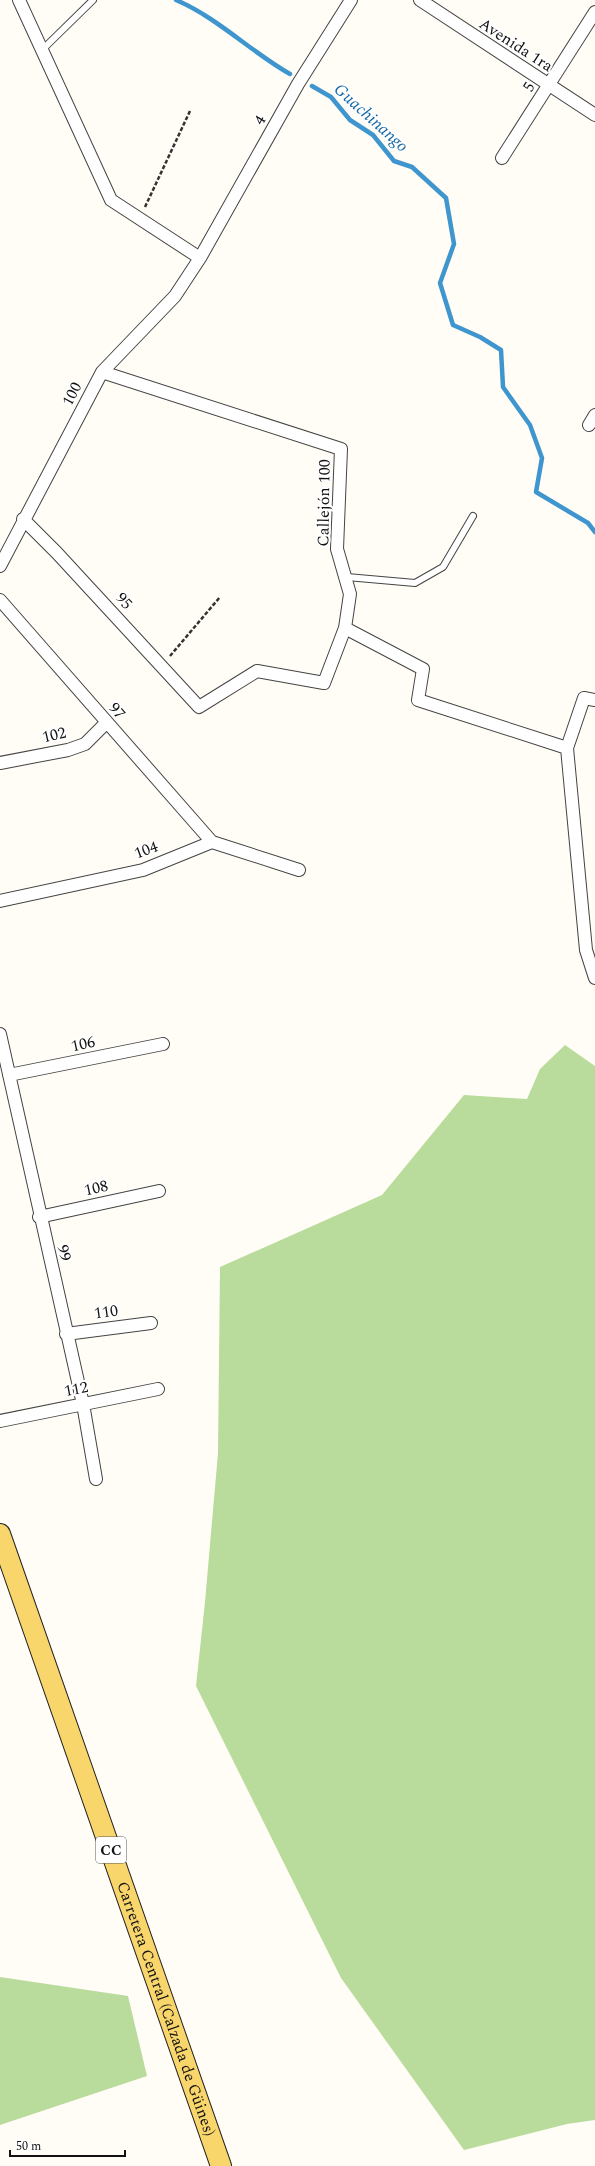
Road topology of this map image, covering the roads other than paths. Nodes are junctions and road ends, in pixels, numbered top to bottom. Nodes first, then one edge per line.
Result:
1 (19, 0) edge
2 (93, 0) edge
3 (351, 0) edge
4 (420, 0) edge
5 (595, 12) edge
6 (42, 50) junction
7 (549, 85) junction
8 (595, 115) edge
9 (502, 158) dead end
10 (200, 258) junction
11 (102, 372) junction
12 (473, 516) dead end
13 (23, 519) junction
14 (0, 566) edge
15 (347, 577) junction
16 (0, 600) edge
17 (346, 628) junction
18 (589, 699) edge
19 (199, 707) joint
20 (106, 723) junction
21 (567, 748) junction
22 (0, 763) edge
23 (212, 842) junction
24 (299, 870) dead end
25 (0, 901) edge
26 (595, 978) edge
27 (0, 1034) edge
28 (163, 1044) dead end
29 (9, 1075) junction
30 (159, 1190) dead end
31 (39, 1217) junction
32 (151, 1322) dead end
33 (66, 1334) junction
34 (158, 1389) dead end
35 (82, 1404) junction
36 (0, 1421) edge
37 (96, 1479) dead end
38 (0, 1534) edge
39 (221, 2166) edge

1 - 6 street
2 - 6 lane
3 - 10 street, 4
4 - 7 street, Avenida 1ra
5 - 7 street, 5
6 - 10 street
7 - 8 street, Avenida 1ra
7 - 9 street, 5
10 - 11 street, 100
11 - 13 street, 100
11 - 15 street, Callejón 100
12 - 15 lane
13 - 14 street, 100
13 - 19 street, 95
15 - 17 street, Callejón 100
16 - 20 street, 97
17 - 19 street, Callejón 100
17 - 21 street
18 - 21 street
20 - 22 street, 102
20 - 23 street, 97
21 - 26 street
23 - 24 street
23 - 25 street, 104
27 - 29 street, 99
28 - 29 street, 106
29 - 31 street, 99
30 - 31 street, 108
31 - 33 street, 99
32 - 33 street, 110
33 - 35 street, 99
34 - 35 street, 112
35 - 36 street, 112
35 - 37 street, 99
38 - 39 main road, Carretera Central (Calzada de Güines) / CC

